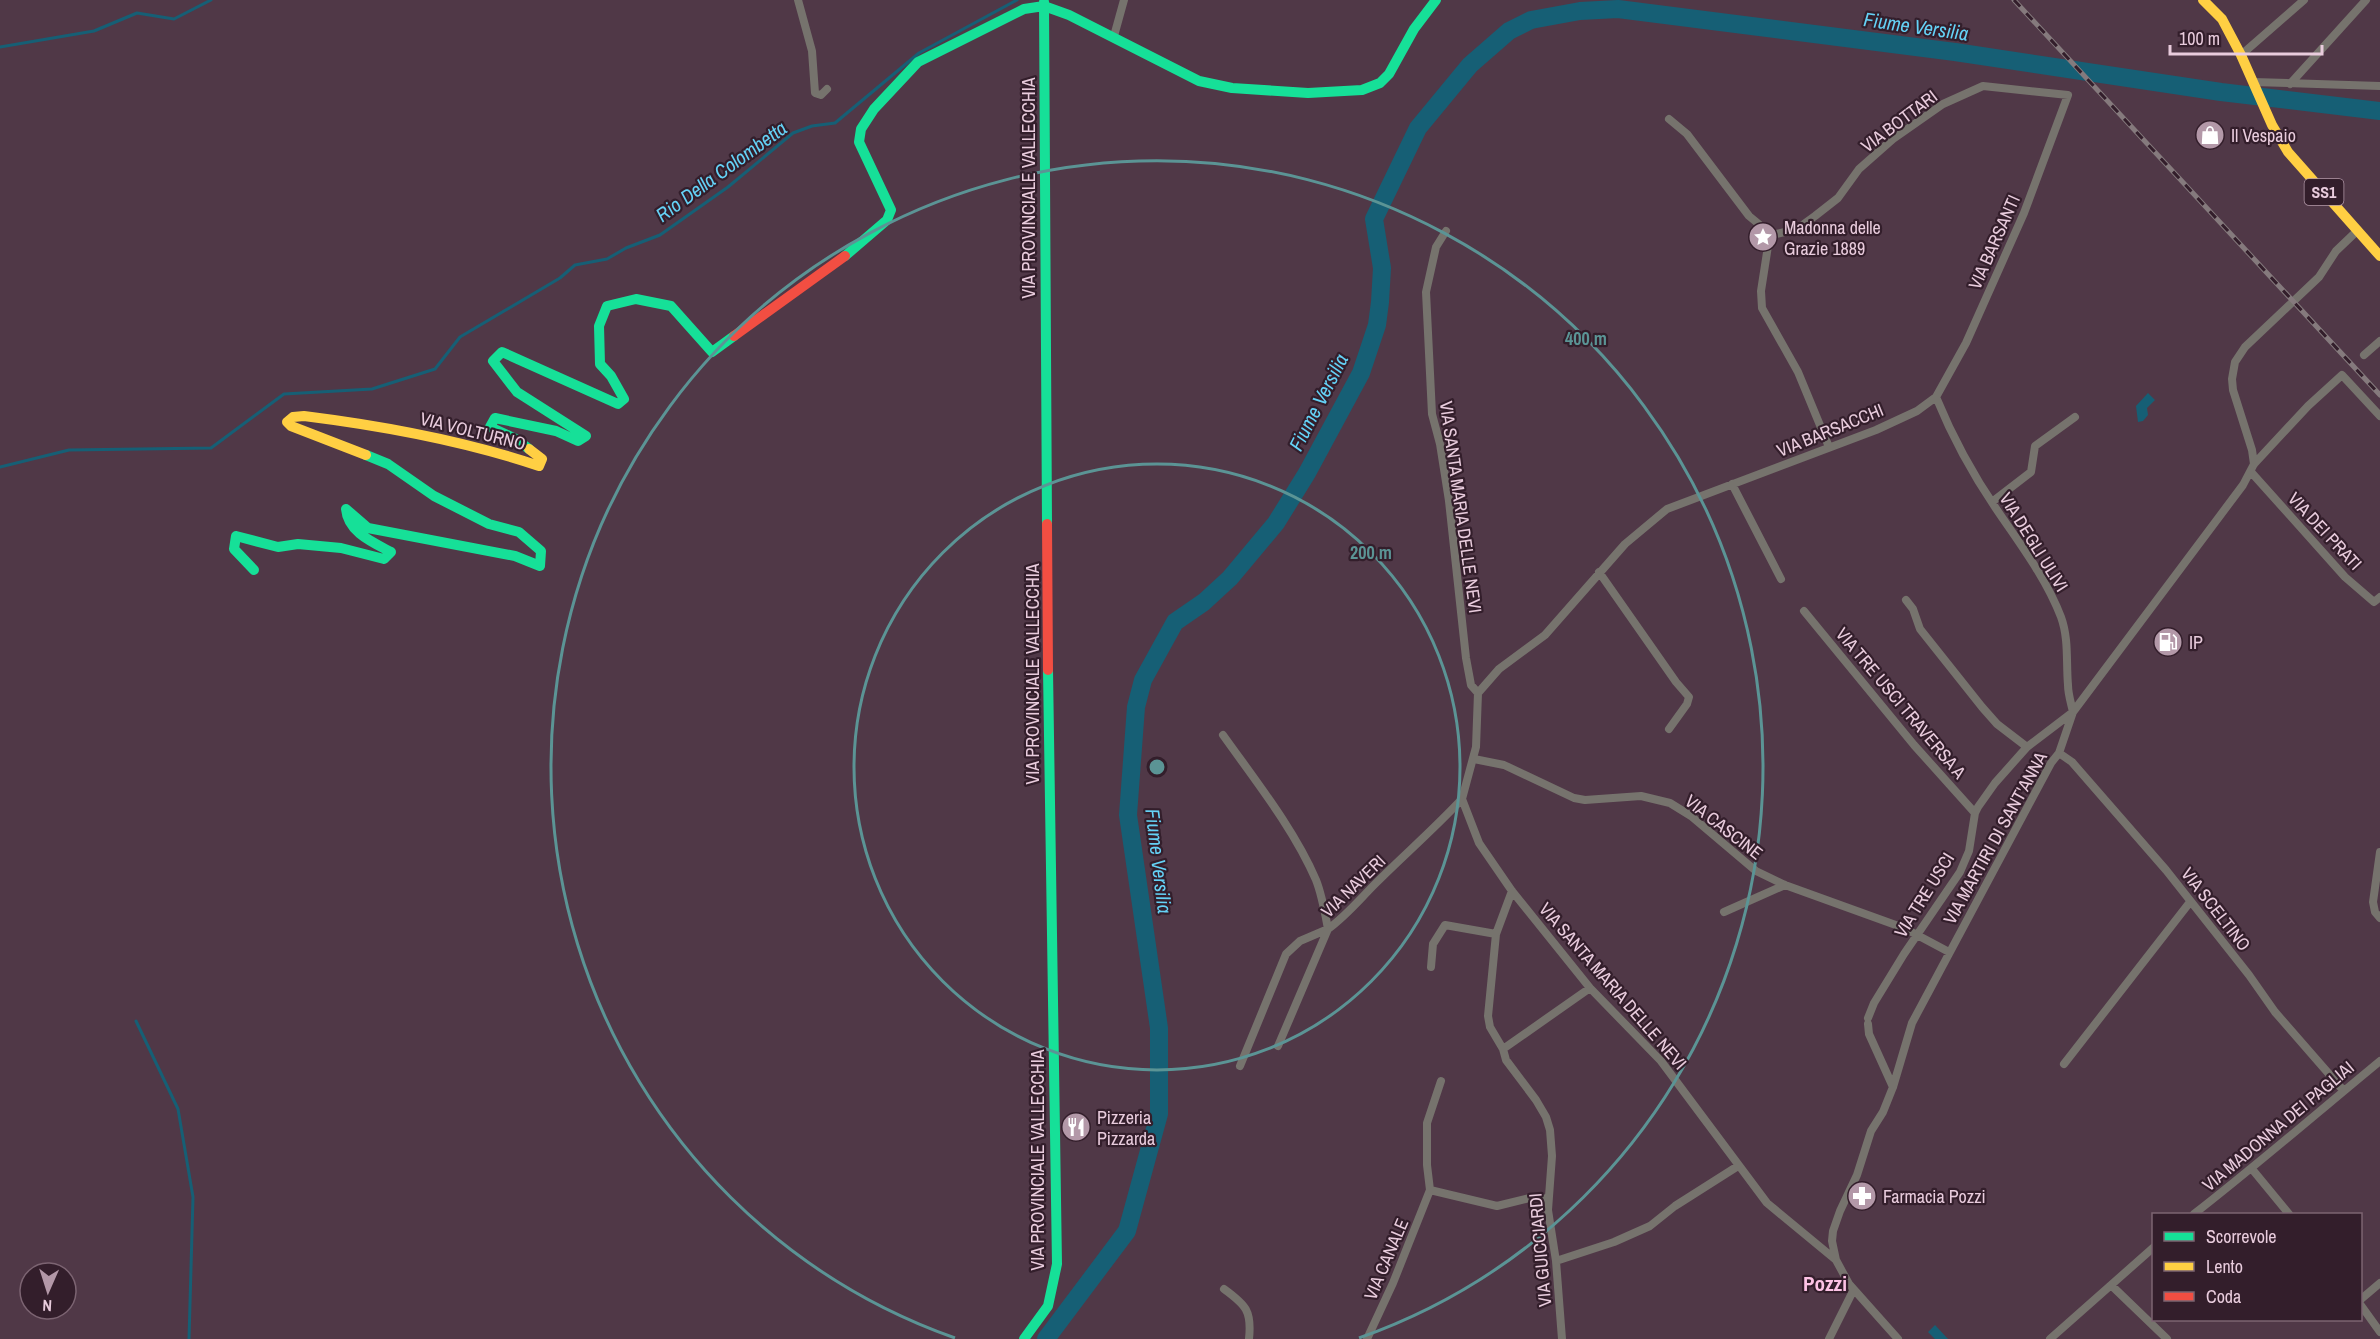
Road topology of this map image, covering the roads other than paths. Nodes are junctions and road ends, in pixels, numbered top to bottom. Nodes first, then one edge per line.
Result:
1 (798, 0) edge
2 (1124, 0) edge
3 (1436, 0) edge
4 (2203, 0) edge
5 (2304, 0) edge
6 (2366, 0) edge
7 (1044, 3) edge
8 (1114, 36) junction
9 (2241, 55) junction
10 (2254, 84) junction
11 (2290, 84) junction
12 (2380, 86) edge
13 (827, 89) dead end
14 (2067, 95) joint
15 (1669, 119) dead end
16 (2358, 230) junction
17 (1446, 231) dead end
18 (1772, 235) junction
19 (2380, 256) edge
20 (2380, 341) edge
21 (2364, 355) dead end
22 (1936, 397) junction
23 (2380, 416) edge
24 (2075, 417) dead end
25 (1828, 447) junction
26 (2252, 468) junction
27 (1732, 484) junction
28 (1992, 502) junction
29 (254, 570) dead end
30 (1599, 572) junction
31 (1781, 579) dead end
32 (2380, 597) edge
33 (1906, 600) dead end
34 (1804, 611) dead end
35 (1478, 693) junction
36 (2073, 712) junction
37 (1669, 729) dead end
38 (1223, 735) dead end
39 (2027, 747) junction
40 (2059, 753) junction
41 (1474, 759) junction
42 (1462, 799) junction
43 (1975, 813) junction
44 (2380, 852) edge
45 (1785, 885) junction
46 (1512, 891) junction
47 (2190, 902) junction
48 (1724, 912) dead end
49 (2380, 918) edge
50 (1328, 930) junction
51 (1496, 934) junction
52 (1917, 935) junction
53 (1949, 952) junction
54 (1431, 967) dead end
55 (1590, 988) junction
56 (1278, 1046) dead end
57 (1503, 1049) junction
58 (2380, 1061) edge
59 (2064, 1064) dead end
60 (1240, 1065) dead end
61 (1441, 1081) dead end
62 (1893, 1087) junction
63 (2343, 1090) junction
64 (1738, 1167) junction
65 (2252, 1169) junction
66 (1430, 1190) junction
67 (1548, 1199) junction
68 (2197, 1213) edge
69 (2287, 1213) edge
70 (2152, 1248) edge
71 (1836, 1260) junction
72 (1556, 1261) junction
73 (2380, 1283) edge
74 (2111, 1286) junction
75 (1224, 1289) dead end
76 (1853, 1291) junction
77 (2362, 1301) edge
78 (2362, 1304) edge
79 (2380, 1332) edge
80 (1024, 1339) edge
81 (1249, 1339) edge
82 (1367, 1339) edge
83 (1562, 1339) edge
84 (1828, 1339) edge
85 (1898, 1339) edge
86 (2050, 1339) edge
87 (2167, 1339) edge

1 - 13 street
2 - 8 street
3 - 8 street
4 - 9 street, SS1
5 - 9 street
6 - 11 street
7 - 8 street
7 - 29 street, VIA VOLTURNO
7 - 80 street, VIA PROVINCIALE VALLECCHIA
9 - 10 street, SS1
10 - 11 street
10 - 16 street, SS1
11 - 12 street
14 - 18 street, VIA BOTTARI
14 - 22 street, VIA BARSANTI
15 - 18 street
16 - 19 street, SS1
16 - 26 street
17 - 35 street, VIA SANTA MARIA DELLE NEVI
18 - 25 street
20 - 21 street
22 - 25 street, VIA BARSACCHI
22 - 28 street, VIA DEGLI ULIVI
23 - 26 street, VIA MARTIRI DI SANT'ANNA
24 - 28 street
25 - 27 street, VIA BARSACCHI
26 - 32 street, VIA DEI PRATI
26 - 36 street, VIA MARTIRI DI SANT'ANNA
27 - 30 street, VIA BARSACCHI
27 - 31 street
28 - 36 street, VIA DEGLI ULIVI
30 - 35 street, VIA BARSACCHI
30 - 37 street
33 - 39 street
34 - 43 street, VIA TRE USCI TRAVERSA A
35 - 41 street, VIA SANTA MARIA DELLE NEVI
36 - 39 street, VIA TRE USCI
36 - 40 street, VIA MARTIRI DI SANT'ANNA
38 - 50 street
39 - 43 street, VIA TRE USCI
40 - 47 street, VIA SCELTINO
40 - 53 street, VIA MARTIRI DI SANT'ANNA
41 - 42 street, VIA SANTA MARIA DELLE NEVI
41 - 45 street, VIA CASCINE
42 - 46 street, VIA SANTA MARIA DELLE NEVI
42 - 50 street, VIA NAVERI
43 - 52 street, VIA TRE USCI
44 - 49 street
45 - 48 street
45 - 52 street, VIA CASCINE
46 - 51 street, VIA GUICCIARDI
46 - 55 street, VIA SANTA MARIA DELLE NEVI
47 - 59 street
47 - 63 street, VIA SCELTINO
50 - 56 street, VIA NAVERI
50 - 60 street
51 - 54 street
51 - 57 street, VIA GUICCIARDI
52 - 53 street, VIA CASCINE
52 - 62 street, VIA TRE USCI
53 - 62 street, VIA MARTIRI DI SANT'ANNA
55 - 57 street
55 - 64 street, VIA SANTA MARIA DELLE NEVI
57 - 67 street, VIA GUICCIARDI
58 - 63 street, VIA MADONNA DEI PAGLIAI
61 - 66 street, VIA CANALE
62 - 71 street, VIA MARTIRI DI SANT'ANNA
63 - 65 street, VIA MADONNA DEI PAGLIAI
64 - 71 street, VIA SANTA MARIA DELLE NEVI
64 - 72 street
65 - 68 street, VIA MADONNA DEI PAGLIAI
65 - 69 street
66 - 67 street
66 - 82 street, VIA CANALE
67 - 72 street, VIA GUICCIARDI
70 - 74 street
71 - 76 street
72 - 83 street, VIA GUICCIARDI
73 - 77 street
74 - 86 street
74 - 87 street
75 - 81 street
76 - 84 street
76 - 85 street
78 - 79 street

